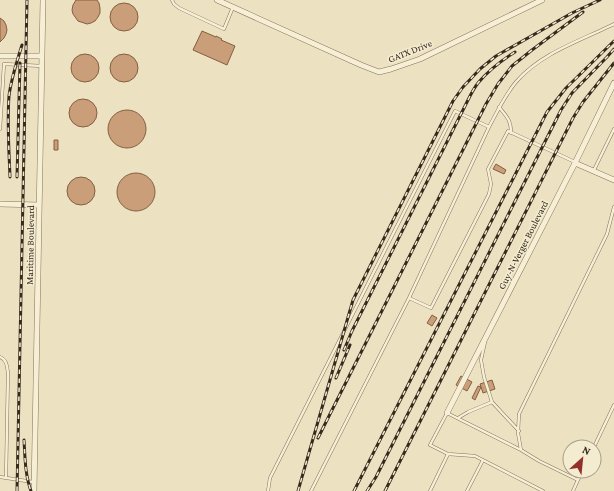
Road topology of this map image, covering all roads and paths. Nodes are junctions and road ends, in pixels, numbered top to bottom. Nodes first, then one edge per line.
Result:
1 (43, 0) edge
2 (172, 0) edge
3 (217, 0) edge
4 (542, 0) edge
5 (232, 7) junction
6 (614, 24) edge
7 (0, 56) edge
8 (42, 56) junction
9 (42, 66) junction
10 (614, 83) edge
11 (499, 108) junction
12 (489, 127) junction
13 (0, 129) edge
14 (614, 129) edge
15 (512, 133) junction
16 (575, 162) junction
17 (593, 171) junction
18 (614, 180) edge
19 (0, 204) edge
20 (39, 205) junction
21 (614, 207) edge
22 (409, 298) junction
23 (487, 336) junction
24 (0, 357) edge
25 (492, 402) junction
26 (614, 404) edge
27 (447, 413) junction
28 (457, 418) junction
29 (518, 431) junction
30 (598, 439) edge
31 (521, 450) junction
32 (448, 454) junction
33 (483, 460) junction
34 (0, 477) edge
35 (6, 478) junction
36 (578, 480) joint
37 (34, 482) junction
38 (534, 487) junction
39 (34, 491) edge
40 (268, 491) edge
41 (311, 491) edge
42 (430, 491) edge
43 (467, 491) edge
44 (532, 491) edge
45 (542, 491) edge
46 (573, 491) edge

1 - 8 street, Maritime Boulevard
2 - 5 lane
3 - 5 street, GATX Drive
4 - 5 street, GATX Drive
6 - 11 lane
7 - 8 street
8 - 9 street, Maritime Boulevard
9 - 13 lane
9 - 20 street, Maritime Boulevard
10 - 16 street, Guy-N-Verger Boulevard
11 - 12 lane
11 - 15 lane
12 - 22 lane
12 - 40 lane
14 - 17 lane
15 - 16 lane
15 - 22 lane
16 - 17 street
16 - 23 street, Guy-N-Verger Boulevard
17 - 18 street
19 - 20 street
20 - 37 street, Maritime Boulevard
21 - 29 lane
22 - 41 lane
23 - 25 lane
23 - 27 street, Guy-N-Verger Boulevard
24 - 35 lane
25 - 28 lane
25 - 29 lane
26 - 30 lane
27 - 28 lane
27 - 32 lane
28 - 31 lane
29 - 31 lane
31 - 36 lane
32 - 33 lane
32 - 42 lane
33 - 38 lane
33 - 43 lane
34 - 35 lane
35 - 37 lane
36 - 46 lane
37 - 39 street, Maritime Boulevard
38 - 44 lane
38 - 45 lane

